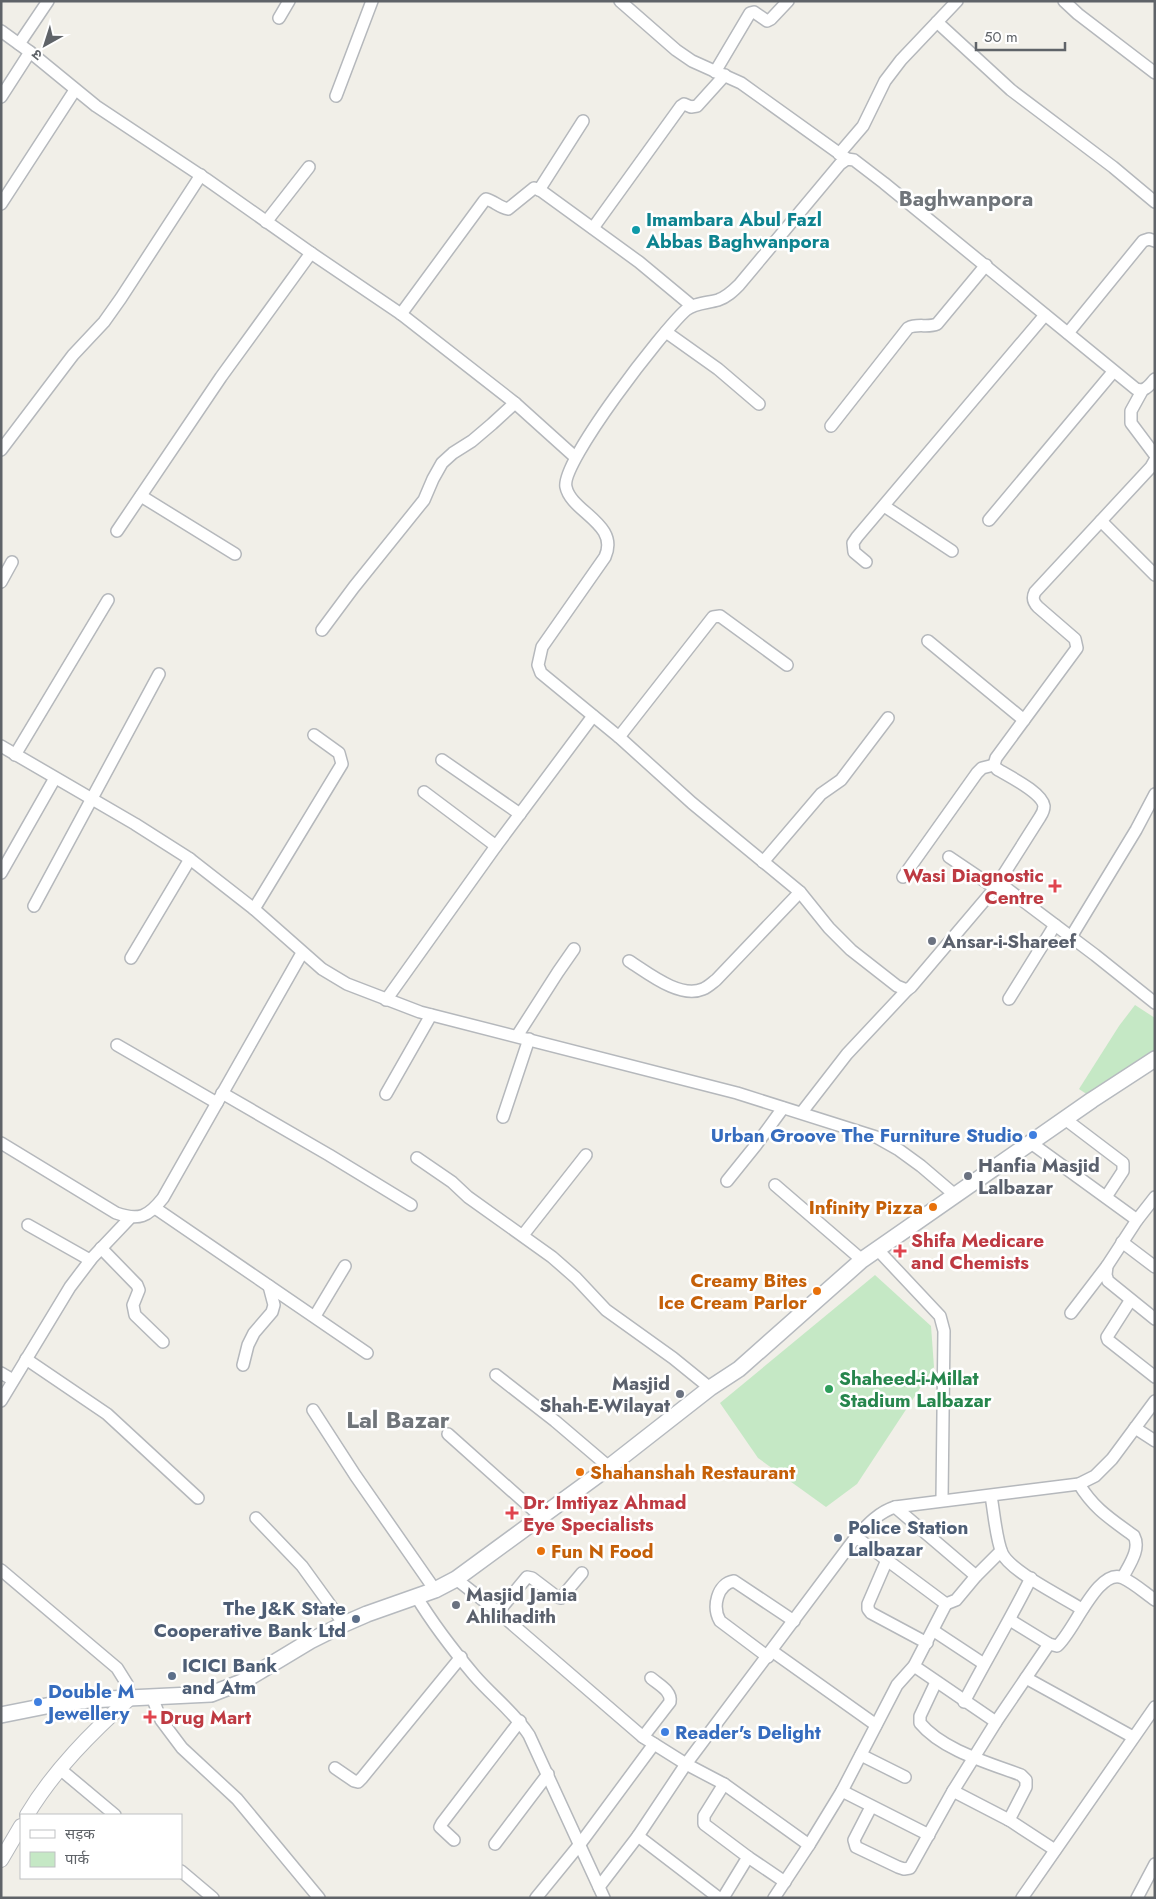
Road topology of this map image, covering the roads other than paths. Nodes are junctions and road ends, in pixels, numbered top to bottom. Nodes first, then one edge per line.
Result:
1 (48, 1) edge
2 (289, 1) edge
3 (372, 1) edge
4 (620, 1) edge
5 (788, 1) edge
6 (957, 1) edge
7 (1064, 1) edge
8 (279, 18) dead end
9 (937, 22) junction
10 (1, 31) edge
11 (19, 44) junction
12 (30, 52) junction
13 (720, 73) junction
14 (1155, 73) edge
15 (75, 90) junction
16 (336, 96) dead end
17 (1, 97) edge
18 (583, 121) dead end
19 (843, 157) junction
20 (309, 168) dead end
21 (201, 176) junction
22 (539, 190) junction
23 (1155, 202) edge
24 (1, 204) edge
25 (266, 222) junction
26 (593, 228) junction
27 (1155, 241) edge
28 (311, 253) junction
29 (986, 265) junction
30 (692, 306) junction
31 (400, 314) junction
32 (1045, 315) junction
33 (666, 332) junction
34 (1068, 332) junction
35 (1113, 372) junction
36 (1155, 379) edge
37 (1142, 391) junction
38 (515, 403) junction
39 (759, 404) dead end
40 (831, 426) dead end
41 (1, 450) edge
42 (1155, 455) edge
43 (575, 457) junction
44 (1153, 466) edge
45 (141, 496) junction
46 (884, 506) junction
47 (989, 520) dead end
48 (1101, 521) junction
49 (117, 531) dead end
50 (952, 551) dead end
51 (235, 554) dead end
52 (12, 562) dead end
53 (866, 562) dead end
54 (1155, 575) edge
55 (1, 582) edge
56 (108, 600) dead end
57 (322, 630) dead end
58 (928, 641) dead end
59 (786, 665) dead end
60 (159, 674) dead end
61 (593, 716) junction
62 (888, 718) dead end
63 (1024, 720) junction
64 (314, 735) dead end
65 (619, 738) junction
66 (1, 746) edge
67 (15, 755) junction
68 (442, 760) dead end
69 (994, 765) junction
70 (55, 778) junction
71 (424, 792) dead end
72 (1155, 794) edge
73 (90, 799) junction
74 (520, 814) junction
75 (496, 846) junction
76 (950, 857) dead end
77 (190, 859) junction
78 (763, 862) junction
79 (1, 873) edge
80 (904, 877) dead end
81 (995, 888) junction
82 (800, 892) junction
83 (34, 906) dead end
84 (254, 909) junction
85 (1055, 925) junction
86 (1071, 937) junction
87 (574, 949) dead end
88 (302, 953) junction
89 (131, 958) dead end
90 (629, 961) dead end
91 (907, 990) junction
92 (1009, 999) dead end
93 (386, 1000) junction
94 (1155, 1003) edge
95 (431, 1015) junction
96 (517, 1036) junction
97 (530, 1039) junction
98 (117, 1045) dead end
99 (1155, 1059) edge
100 (386, 1094) dead end
101 (219, 1098) junction
102 (783, 1108) junction
103 (802, 1112) junction
104 (503, 1117) dead end
105 (1065, 1119) junction
106 (1, 1143) edge
107 (1031, 1143) junction
108 (586, 1155) dead end
109 (417, 1158) dead end
110 (727, 1180) dead end
111 (775, 1185) dead end
112 (955, 1195) junction
113 (1106, 1197) junction
114 (1155, 1197) edge
115 (411, 1205) dead end
116 (155, 1208) junction
117 (130, 1218) junction
118 (1137, 1220) junction
119 (28, 1224) dead end
120 (523, 1235) junction
121 (1122, 1242) junction
122 (101, 1248) junction
123 (877, 1249) junction
124 (90, 1260) junction
125 (862, 1260) junction
126 (345, 1266) dead end
127 (1107, 1266) junction
128 (1155, 1267) edge
129 (269, 1286) junction
130 (1130, 1301) junction
131 (1071, 1312) dead end
132 (1153, 1314) edge
133 (314, 1316) junction
134 (163, 1342) dead end
135 (367, 1353) dead end
136 (26, 1359) junction
137 (243, 1365) dead end
138 (1, 1373) edge
139 (496, 1375) dead end
140 (1155, 1377) edge
141 (13, 1380) junction
142 (710, 1388) junction
143 (1, 1401) edge
144 (1155, 1401) edge
145 (313, 1410) dead end
146 (1135, 1428) junction
147 (448, 1434) dead end
148 (1155, 1441) edge
149 (609, 1466) junction
150 (1079, 1484) junction
151 (991, 1496) junction
152 (198, 1498) dead end
153 (942, 1499) junction
154 (895, 1506) junction
155 (540, 1516) junction
156 (256, 1518) dead end
157 (856, 1537) junction
158 (1001, 1551) junction
159 (887, 1560) junction
160 (1, 1570) edge
161 (582, 1574) dead end
162 (976, 1576) junction
163 (1122, 1577) junction
164 (1031, 1578) junction
165 (456, 1579) junction
166 (435, 1590) junction
167 (416, 1596) junction
168 (1155, 1600) edge
169 (946, 1604) junction
170 (1083, 1608) junction
171 (498, 1612) junction
172 (1010, 1620) junction
173 (794, 1621) junction
174 (344, 1624) junction
175 (934, 1631) junction
176 (926, 1643) junction
177 (1049, 1644) junction
178 (770, 1654) junction
179 (461, 1657) junction
180 (984, 1664) junction
181 (914, 1666) junction
182 (652, 1678) dead end
183 (1026, 1678) junction
184 (936, 1682) junction
185 (152, 1697) junction
186 (130, 1698) junction
187 (964, 1702) junction
188 (1155, 1707) edge
189 (1, 1715) edge
190 (520, 1721) junction
191 (996, 1722) junction
192 (876, 1725) junction
193 (643, 1737) junction
194 (1133, 1737) junction
195 (654, 1744) junction
196 (861, 1755) junction
197 (974, 1757) junction
198 (686, 1764) junction
199 (335, 1768) dead end
200 (60, 1769) junction
201 (548, 1774) junction
202 (905, 1777) dead end
203 (724, 1784) junction
204 (842, 1791) junction
205 (953, 1791) junction
206 (871, 1807) junction
207 (28, 1814) edge
208 (114, 1814) edge
209 (1009, 1820) junction
210 (20, 1828) edge
211 (929, 1835) junction
212 (638, 1836) junction
213 (454, 1840) dead end
214 (495, 1844) dead end
215 (580, 1844) junction
216 (809, 1845) junction
217 (1055, 1850) junction
218 (748, 1857) junction
219 (1, 1860) edge
220 (1155, 1864) edge
221 (182, 1872) edge
222 (1152, 1877) edge
223 (785, 1882) junction
224 (599, 1887) junction
225 (213, 1898) edge
226 (319, 1898) edge
227 (536, 1898) edge
228 (604, 1898) edge
229 (719, 1898) edge
230 (723, 1898) edge
231 (774, 1898) edge
232 (1022, 1898) edge
233 (1137, 1898) edge

1 - 11 street
2 - 8 street
3 - 16 street
4 - 13 street
5 - 13 street
6 - 9 street
7 - 14 street
9 - 19 street
9 - 23 street
10 - 11 street
11 - 12 street
12 - 15 street
12 - 17 street
13 - 19 street
13 - 26 street
15 - 21 street
15 - 24 street
18 - 22 street
19 - 29 street
19 - 30 street
20 - 25 street
21 - 25 street
21 - 41 street
22 - 26 street
22 - 31 street
25 - 28 street
26 - 30 street
27 - 34 street
28 - 31 street
28 - 45 street
29 - 32 street
29 - 40 street
30 - 33 street
31 - 38 street
32 - 34 street
32 - 46 street
33 - 39 street
33 - 43 street
34 - 35 street
35 - 37 street
35 - 47 street
36 - 37 street
37 - 42 street
38 - 43 street
38 - 57 street
43 - 61 street
44 - 48 street
45 - 49 street
45 - 51 street
46 - 50 street
46 - 53 street
48 - 54 street
48 - 63 street
52 - 55 street
56 - 67 street
58 - 63 street
59 - 65 street
60 - 73 street
61 - 65 street
61 - 74 street
62 - 78 street
63 - 69 street
64 - 84 street
65 - 78 street
66 - 67 street
67 - 70 street
68 - 74 street
69 - 80 street
69 - 81 street
70 - 73 street
70 - 79 street
71 - 75 street
72 - 86 street
73 - 77 street
73 - 83 street
74 - 75 street
75 - 93 street
76 - 81 street
77 - 84 street
77 - 89 street
78 - 82 street
81 - 85 street
81 - 91 street
82 - 90 street
82 - 91 street
84 - 88 street
85 - 86 street
85 - 92 street
86 - 94 street
87 - 96 street
88 - 93 street
88 - 101 street
91 - 103 street
93 - 95 street
95 - 96 street
95 - 100 street
96 - 97 street
97 - 102 street
97 - 104 street
98 - 101 street
99 - 105 main road
101 - 115 street
101 - 116 street
102 - 103 street
102 - 110 street
103 - 112 street
105 - 107 main road
105 - 113 street
106 - 117 street
107 - 112 main road
107 - 113 street
108 - 120 street
109 - 120 street
111 - 125 street
112 - 123 main road
113 - 118 street
114 - 118 street
116 - 117 street
116 - 129 street
117 - 122 street
118 - 121 street
119 - 124 street
120 - 142 street
121 - 127 street
121 - 128 street
122 - 124 street
122 - 134 street
123 - 125 main road
123 - 153 street
124 - 136 street
125 - 142 main road
126 - 133 street
127 - 130 street
127 - 131 street
129 - 133 street
129 - 137 street
130 - 132 street
130 - 140 street
133 - 135 street
136 - 141 street
136 - 152 street
138 - 141 street
139 - 149 street
141 - 143 street
142 - 149 main road
144 - 146 street
145 - 166 street
146 - 148 street
146 - 150 street
147 - 155 street
149 - 155 main road
150 - 151 street
150 - 163 street
151 - 153 street
151 - 158 street
153 - 154 street
154 - 157 street
154 - 162 street
155 - 165 main road
156 - 174 street
157 - 159 street
157 - 173 street
158 - 162 street
158 - 164 street
159 - 169 street
159 - 176 street
160 - 186 street
161 - 171 street
162 - 169 street
163 - 168 street
163 - 170 street
164 - 170 street
164 - 172 street
165 - 166 main road
165 - 171 street
166 - 167 main road
167 - 174 main road
167 - 179 street
169 - 175 street
170 - 177 street
171 - 193 street
172 - 177 street
172 - 180 street
173 - 178 street
173 - 178 street
174 - 185 main road
175 - 176 street
175 - 180 street
176 - 181 street
177 - 183 street
178 - 192 street
178 - 198 street
179 - 190 street
179 - 199 street
180 - 187 street
181 - 184 street
181 - 192 street
182 - 193 street
183 - 191 street
183 - 194 street
184 - 187 street
184 - 197 street
185 - 186 main road
185 - 226 street
186 - 189 main road
186 - 200 street
187 - 191 street
188 - 194 street
190 - 201 street
190 - 213 street
191 - 197 street
192 - 196 street
193 - 195 street
194 - 217 street
195 - 198 street
195 - 215 street
196 - 202 street
196 - 204 street
197 - 205 street
197 - 209 street
198 - 203 street
198 - 212 street
200 - 207 street
200 - 208 street
201 - 214 street
201 - 215 street
203 - 216 street
203 - 218 street
204 - 206 street
204 - 216 street
205 - 209 street
205 - 211 street
206 - 211 street
206 - 211 street
209 - 217 street
210 - 219 street
212 - 224 street
212 - 229 street
215 - 224 street
215 - 227 street
216 - 223 street
217 - 232 street
218 - 223 street
218 - 230 street
220 - 222 street
221 - 225 street
222 - 233 street
223 - 231 street
224 - 228 street

